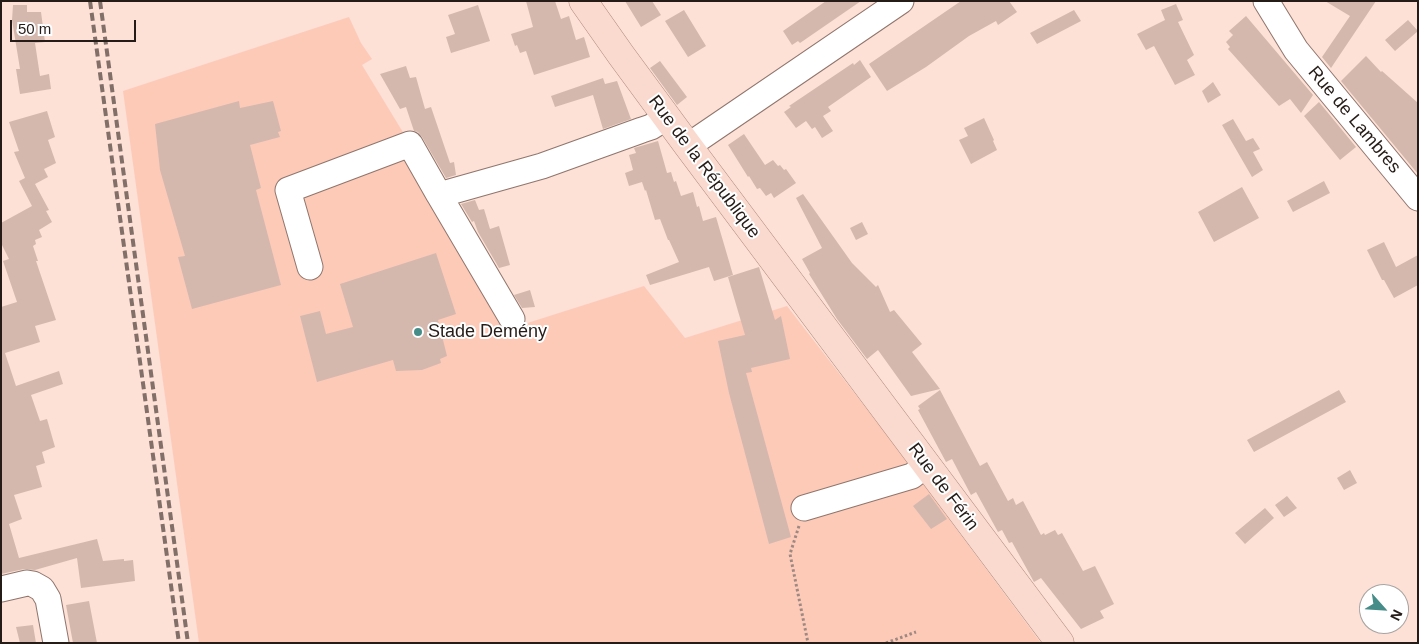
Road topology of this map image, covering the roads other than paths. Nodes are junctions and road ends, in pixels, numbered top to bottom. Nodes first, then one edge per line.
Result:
1 (583, 1) edge
2 (901, 1) edge
3 (1266, 1) edge
4 (667, 116) junction
5 (688, 146) junction
6 (439, 195) junction
7 (1418, 198) edge
8 (310, 267) dead end
9 (512, 319) dead end
10 (827, 332) joint
11 (926, 465) junction
12 (804, 508) road end
13 (1, 589) edge
14 (56, 643) edge
15 (1060, 643) edge

1 - 4 main road, Rue de la République
2 - 5 street
3 - 7 street, Rue de Lambres
4 - 5 main road, Rue de la République
4 - 6 street
5 - 10 main road, Rue de la République
6 - 8 street
6 - 9 street
10 - 11 main road, Rue de Férin
11 - 12 street
11 - 15 main road, Rue de Férin
13 - 14 street

